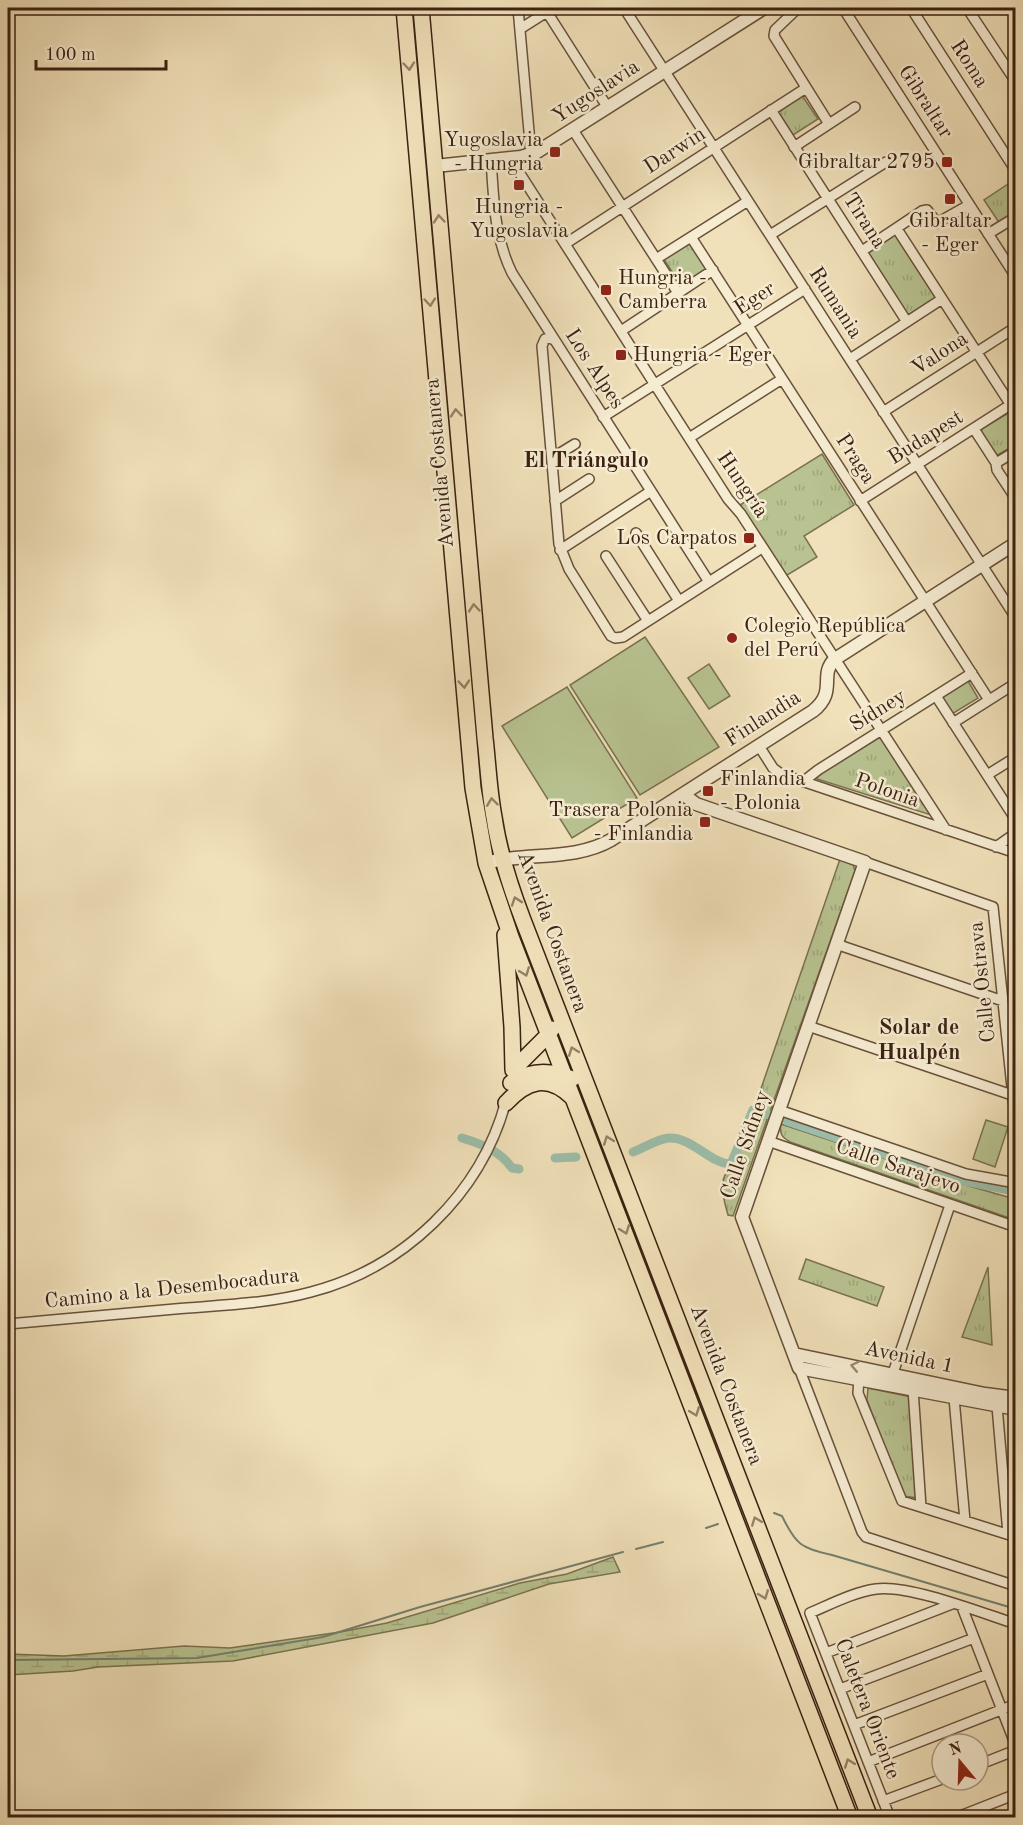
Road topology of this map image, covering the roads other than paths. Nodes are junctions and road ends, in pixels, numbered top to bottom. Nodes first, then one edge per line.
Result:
1 (404, 8) edge
2 (421, 8) edge
3 (518, 8) edge
4 (798, 8) edge
5 (843, 8) edge
6 (911, 8) edge
7 (967, 8) edge
8 (628, 9) edge
9 (759, 9) edge
10 (550, 10) edge
11 (520, 29) junction
12 (665, 70) junction
13 (1016, 82) edge
14 (806, 87) junction
15 (855, 107) dead end
16 (608, 108) junction
17 (771, 110) junction
18 (829, 124) junction
19 (573, 130) junction
20 (714, 147) junction
21 (794, 147) junction
22 (531, 154) junction
23 (510, 158) junction
24 (490, 160) junction
25 (886, 162) dead end
26 (435, 165) junction
27 (1016, 171) edge
28 (828, 199) junction
29 (748, 201) junction
30 (969, 205) junction
31 (622, 207) junction
32 (1016, 217) edge
33 (897, 228) junction
34 (988, 234) junction
35 (770, 235) junction
36 (691, 237) junction
37 (565, 244) junction
38 (862, 252) junction
39 (656, 259) junction
40 (712, 270) junction
41 (1016, 277) edge
42 (805, 289) junction
43 (678, 293) junction
44 (942, 299) junction
45 (907, 322) junction
46 (748, 325) junction
47 (1016, 327) edge
48 (621, 331) junction
49 (554, 340) junction
50 (976, 352) junction
51 (850, 359) junction
52 (782, 379) junction
53 (655, 384) junction
54 (1010, 405) junction
55 (884, 412) junction
56 (1016, 413) edge
57 (603, 417) junction
58 (974, 429) junction
59 (689, 438) junction
60 (575, 444) dead end
61 (1016, 451) edge
62 (552, 458) junction
63 (996, 463) junction
64 (917, 465) junction
65 (589, 479) dead end
66 (651, 491) junction
67 (1016, 499) edge
68 (555, 501) junction
69 (860, 501) junction
70 (636, 533) dead end
71 (1016, 543) edge
72 (762, 548) junction
73 (560, 550) junction
74 (606, 556) dead end
75 (981, 565) junction
76 (709, 582) junction
77 (679, 601) junction
78 (924, 601) junction
79 (1016, 618) edge
80 (648, 621) junction
81 (835, 659) junction
82 (972, 673) junction
83 (1016, 683) edge
84 (936, 696) junction
85 (989, 700) junction
86 (953, 723) junction
87 (881, 730) junction
88 (759, 746) junction
89 (1016, 757) edge
90 (987, 775) junction
91 (804, 781) junction
92 (683, 794) junction
93 (1016, 820) edge
94 (946, 830) junction
95 (1016, 833) edge
96 (996, 847) junction
97 (1016, 853) edge
98 (503, 859) junction
99 (486, 862) junction
100 (865, 862) junction
101 (504, 917) junction
102 (836, 945) junction
103 (1003, 1001) junction
104 (556, 1007) junction
105 (808, 1026) junction
106 (512, 1027) junction
107 (544, 1039) junction
108 (512, 1076) junction
109 (565, 1076) junction
110 (590, 1095) junction
111 (1012, 1095) junction
112 (573, 1098) junction
113 (506, 1103) junction
114 (779, 1110) junction
115 (1016, 1125) edge
116 (768, 1141) junction
117 (1016, 1183) edge
118 (951, 1205) junction
119 (1016, 1227) edge
120 (8, 1324) edge
121 (794, 1354) junction
122 (799, 1368) junction
123 (859, 1378) junction
124 (891, 1379) junction
125 (913, 1389) junction
126 (954, 1398) junction
127 (1016, 1398) edge
128 (997, 1406) junction
129 (1016, 1409) edge
130 (921, 1507) junction
131 (965, 1521) junction
132 (1012, 1536) edge
133 (1016, 1586) edge
134 (952, 1604) junction
135 (962, 1607) junction
136 (1016, 1624) edge
137 (974, 1638) junction
138 (826, 1653) junction
139 (988, 1674) junction
140 (840, 1689) junction
141 (1016, 1704) edge
142 (1002, 1710) junction
143 (854, 1725) junction
144 (1016, 1746) edge
145 (1016, 1750) edge
146 (990, 1760) edge
147 (868, 1762) junction
148 (930, 1784) edge
149 (1016, 1794) edge
150 (883, 1802) junction
151 (850, 1818) edge
152 (869, 1818) edge
153 (890, 1818) edge
154 (955, 1818) edge

1 -> 99 main road, Avenida Costanera
2 - 26 main road, Avenida Costanera
3 - 11 street
4 - 14 street
5 - 30 street, Gibraltar
6 - 27 street, Roma
7 - 13 street
8 - 12 street, Rumania
9 - 12 street, Yugoslavia
10 - 11 street
10 - 16 street
11 - 22 street
12 - 16 street, Yugoslavia
12 - 20 street, Rumania
14 - 17 street, Darwin
14 - 18 street
15 - 18 street
16 - 19 street, Yugoslavia
17 - 20 street, Darwin
17 - 21 street, Tirana
18 - 21 street
19 - 22 street, Yugoslavia
19 - 31 street
20 - 29 street, Rumania
20 - 31 street, Darwin
21 - 28 street, Tirana
22 - 23 street, Yugoslavia
23 - 24 street, Yugoslavia
23 - 37 street, Hungría
24 - 26 street, Yugoslavia
24 - 49 street, Los Alpes
25 - 28 street
98 -> 26 main road, Avenida Costanera
28 - 35 street
28 - 38 street, Tirana
29 - 35 street, Rumania
29 - 36 street
30 - 33 street
30 - 34 street, Gibraltar
31 - 37 street, Darwin
31 - 39 street
32 - 34 street
33 - 38 street
33 - 44 street, Tirana
34 - 41 street, Gibraltar
35 - 42 street, Rumania
36 - 39 street
36 - 40 street, Praga
37 - 48 street, Hungría
38 - 45 street, Tirana
39 - 43 street
40 - 43 street
40 - 46 street, Praga
42 - 46 street, Eger
42 - 51 street, Rumania
43 - 48 street
44 - 45 street
44 - 50 street, Tirana
45 - 51 street
46 - 52 street, Praga
46 - 53 street, Eger
47 - 50 street, Valona
48 - 53 street, Hungría
49 - 57 street, Los Alpes
49 - 62 street
50 - 54 street, Tirana
50 - 55 street, Valona
51 - 55 street, Rumania
52 - 59 street
52 - 69 street, Praga
53 - 57 street, Eger
53 - 59 street, Hungría
54 - 56 street, Tirana
54 - 58 street, Budapest
55 - 64 street, Rumania
57 - 66 street, Los Alpes
58 - 63 street
58 - 64 street, Budapest
59 - 72 street, Hungría
60 - 62 street
61 - 63 street
62 - 68 street
63 - 67 street
64 - 69 street, Budapest
64 - 75 street, Rumania
65 - 68 street
66 - 73 street
66 - 76 street, Los Alpes
68 - 73 street
69 - 78 street, Praga
70 - 77 street
71 - 75 street
72 - 76 street
72 - 81 street, Hungría
73 - 80 street
74 - 80 street
75 - 78 street
75 - 79 street, Rumania
76 - 77 street
77 - 80 street
78 - 81 street
78 - 82 street, Praga
81 - 87 street, Hungría
81 - 88 street, Finlandia
82 - 84 street, Sídney
82 - 85 street, Praga
83 - 85 street
84 - 86 street
84 - 87 street, Sídney
85 - 86 street
86 - 90 street
87 - 91 street, Sídney
87 - 94 street, Hungría
88 - 91 street, Polonia
88 - 92 street, Finlandia
89 - 90 street
90 - 93 street
91 - 94 street, Polonia
92 - 98 street, Finlandia
92 - 100 street
94 - 96 street, Polonia
95 - 96 street
96 - 97 street, Polonia
98 - 99 street, Finlandia
104 -> 98 main road, Avenida Costanera
99 - 101 main road, Avenida Costanera
100 - 102 street, Calle Sídney
100 - 103 street, Calle Ostrava
101 - 106 main road
101 -> 107 main road, Avenida Costanera
102 - 103 street
102 - 105 street, Calle Sídney
103 - 111 street, Calle Ostrava
104 - 107 main road
110 -> 104 main road, Avenida Costanera
105 - 111 street
105 - 114 street, Calle Sídney
106 - 107 main road
106 - 108 main road
107 - 108 main road
107 - 109 main road, Avenida Costanera
108 - 109 main road
108 - 113 street, Camino a la Desembocadura
109 - 110 main road
109 - 112 main road, Avenida Costanera
152 -> 110 main road, Avenida Costanera
111 - 115 street, Calle Ostrava
112 - 113 main road
112 -> 151 main road, Avenida Costanera
113 - 120 street, Camino a la Desembocadura
114 - 116 street, Calle Sídney
114 - 117 street, Calle Sarajevo
116 - 118 street, Calle Sarajevo
116 - 121 street, Calle Sídney
118 - 119 street, Calle Sarajevo
118 - 124 street
121 - 122 street, Calle Sídney
124 -> 121 street, Avenida 1
122 - 123 street, Avenida 1
122 - 133 street, Calle Sídney
123 - 124 street, Avenida 1
123 - 130 street
124 - 125 street, Avenida 1
124 - 127 street, Avenida 1
125 - 126 street, Avenida 1
125 - 130 street
126 - 128 street, Avenida 1
126 - 131 street
128 - 129 street, Avenida 1
128 - 132 street
130 - 131 street
131 - 132 street
134 - 135 street
134 - 138 street
134 - 138 street, Caletera Oriente
135 - 136 street
135 - 137 street
137 - 139 street
137 - 140 street
138 - 140 street, Caletera Oriente
139 - 142 street
139 - 143 street
140 - 143 street, Caletera Oriente
141 - 142 street
142 - 144 street
142 - 147 street
143 - 147 street, Caletera Oriente
145 - 146 street
147 - 150 street, Caletera Oriente
148 - 150 street
149 - 154 street
150 - 153 street, Caletera Oriente

